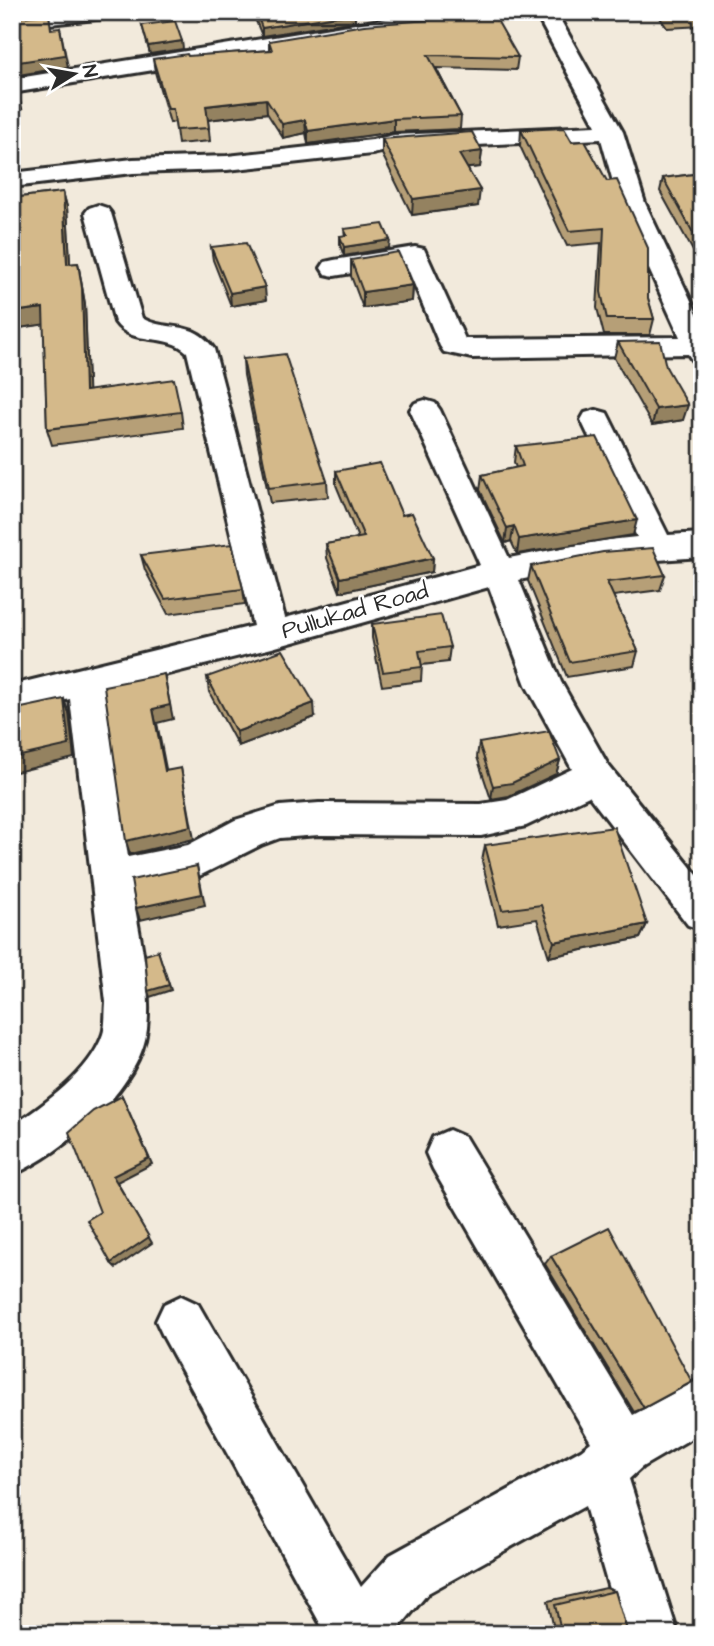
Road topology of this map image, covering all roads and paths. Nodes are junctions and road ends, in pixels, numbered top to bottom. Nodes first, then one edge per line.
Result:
1 (105, 12) edge
2 (474, 12) edge
3 (545, 12) edge
4 (12, 22) edge
5 (12, 86) edge
6 (611, 132) junction
7 (12, 180) edge
8 (98, 213) dead end
9 (334, 268) dead end
10 (698, 340) edge
11 (425, 411) dead end
12 (596, 420) dead end
13 (657, 545) junction
14 (702, 545) edge
15 (499, 571) junction
16 (272, 635) junction
17 (85, 680) junction
18 (12, 699) edge
19 (595, 776) junction
20 (111, 877) junction
21 (702, 912) edge
22 (12, 1152) edge
23 (449, 1153) dead end
24 (181, 1321) dead end
25 (702, 1403) edge
26 (612, 1459) junction
27 (357, 1634) edge
28 (363, 1634) edge
29 (650, 1634) edge

1 - 4 street
2 - 5 street
3 - 6 street
6 - 7 street
6 - 10 street
8 - 16 street
9 - 10 street
11 - 15 street
12 - 13 street
13 - 14 street, Pullukad Road
13 - 15 street, Pullukad Road
15 - 16 street, Pullukad Road
15 - 19 street
16 - 17 street, Pullukad Road
17 - 18 street, Pullukad Road
17 - 20 street
19 - 20 street
19 - 21 street
20 - 22 street
23 - 26 street
24 - 27 street
25 - 26 street
26 - 28 street
26 - 29 street

